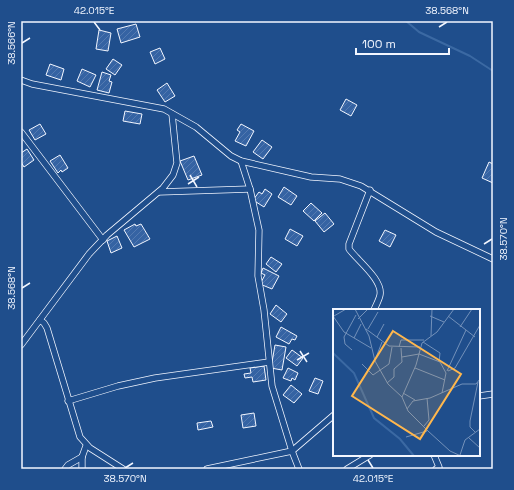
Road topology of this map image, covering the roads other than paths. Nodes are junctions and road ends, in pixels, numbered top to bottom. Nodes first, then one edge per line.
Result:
1 (21, 80) edge
2 (172, 114) junction
3 (21, 132) edge
4 (241, 161) junction
5 (250, 189) junction
6 (370, 190) junction
7 (159, 192) junction
8 (103, 240) junction
9 (493, 259) edge
10 (374, 309) edge
11 (40, 320) junction
12 (21, 345) edge
13 (269, 362) junction
14 (493, 394) edge
15 (480, 396) edge
16 (68, 401) junction
17 (333, 416) edge
18 (86, 446) junction
19 (292, 451) junction
20 (368, 456) edge
21 (434, 456) edge
22 (82, 457) junction
23 (65, 469) edge
24 (82, 469) edge
25 (123, 469) edge
26 (207, 469) edge
27 (299, 469) edge
28 (347, 469) edge
29 (436, 469) edge

1 - 2 street
2 - 4 street
2 - 7 street
3 - 8 street
4 - 5 street
4 - 6 street
5 - 7 street
5 - 13 street
6 - 9 street
6 - 10 street
7 - 8 street
8 - 11 street
11 - 12 street
11 - 16 street
13 - 16 street
13 - 19 street
14 - 15 street
16 - 18 street
17 - 19 street
18 - 22 street
18 - 25 street
19 - 26 street
19 - 27 street
20 - 28 street
21 - 29 street
22 - 23 street
22 - 24 street

